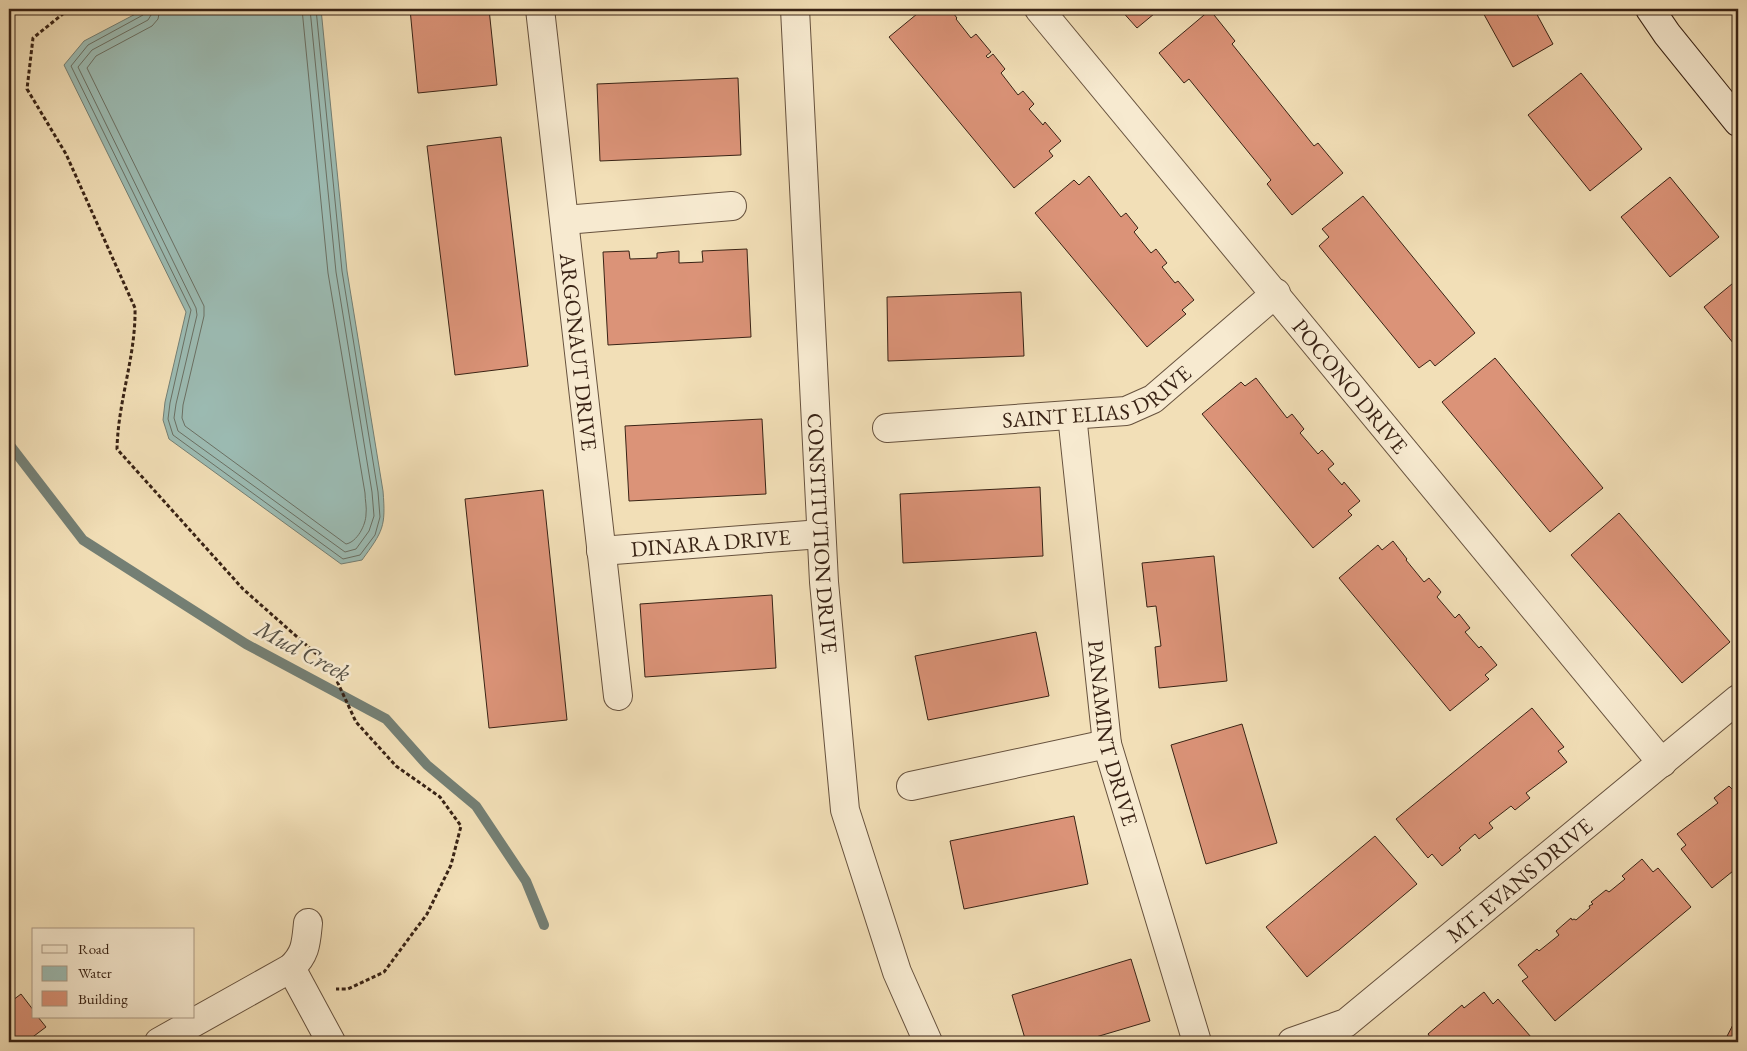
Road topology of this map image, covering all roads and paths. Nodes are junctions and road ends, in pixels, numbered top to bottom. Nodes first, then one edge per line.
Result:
1 (69, 9) edge
2 (540, 9) edge
3 (795, 9) edge
4 (1039, 9) edge
5 (1650, 9) edge
6 (1738, 122) edge
7 (732, 206) dead end
8 (565, 220) junction
9 (1276, 293) junction
10 (1072, 415) junction
11 (887, 428) dead end
12 (821, 534) junction
13 (601, 551) junction
14 (618, 696) dead end
15 (1738, 699) edge
16 (1106, 744) junction
17 (1662, 762) junction
18 (911, 786) dead end
19 (308, 923) dead end
20 (291, 968) junction
21 (333, 989) dead end
22 (159, 1042) edge
23 (331, 1042) edge
24 (928, 1042) edge
25 (1197, 1042) edge
26 (1292, 1042) edge

1 - 21 path
2 - 8 street, ARGONAUT DRIVE
3 - 12 street, CONSTITUTION DRIVE
4 - 9 street, POCONO DRIVE
5 - 6 street
7 - 8 street
8 - 13 street, ARGONAUT DRIVE
9 - 10 street, SAINT ELIAS DRIVE
9 - 17 street, POCONO DRIVE
10 - 11 street, SAINT ELIAS DRIVE
10 - 16 street, PANAMINT DRIVE
12 - 13 street, DINARA DRIVE
12 - 24 street, CONSTITUTION DRIVE
13 - 14 street, ARGONAUT DRIVE
15 - 17 street, MT. EVANS DRIVE
16 - 18 street
16 - 25 street, PANAMINT DRIVE
17 - 26 street, MT. EVANS DRIVE
19 - 20 street
20 - 22 street
20 - 23 street

